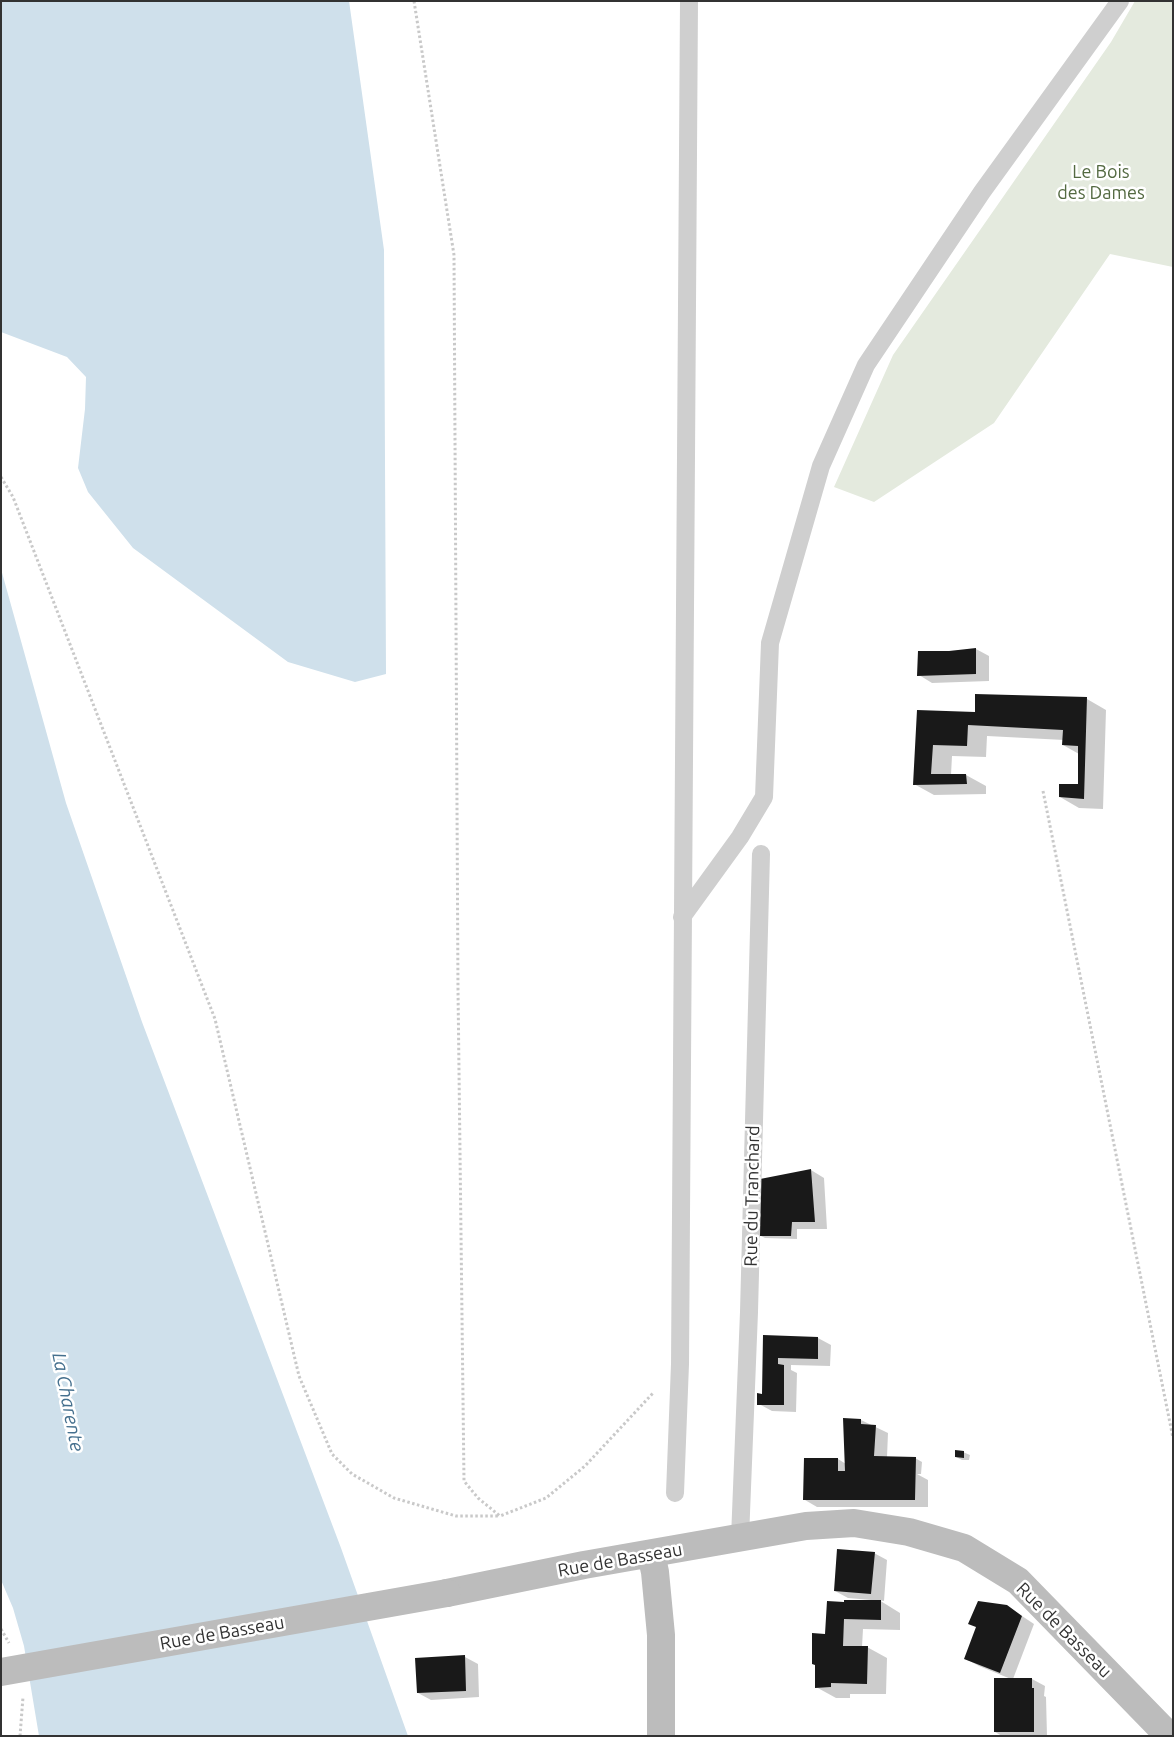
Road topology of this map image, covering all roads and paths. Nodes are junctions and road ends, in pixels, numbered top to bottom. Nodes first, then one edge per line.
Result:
1 (414, 1) edge
2 (689, 1) edge
3 (1120, 1) edge
4 (1, 477) edge
5 (1043, 791) dead end
6 (761, 854) dead end
7 (682, 917) junction
8 (680, 1364) junction
9 (1173, 1438) edge
10 (675, 1493) dead end
11 (500, 1516) junction
12 (740, 1538) junction
13 (650, 1554) junction
14 (1, 1672) edge
15 (661, 1736) edge
16 (1169, 1736) edge

1 - 11 path
2 - 7 lane
3 - 7 lane
4 - 11 path
5 - 9 path
6 - 12 lane, Rue du Tranchard
7 - 8 lane
8 - 10 lane
8 - 11 path
12 - 13 street, Rue de Basseau
12 - 16 street, Rue de Basseau
13 - 14 street, Rue de Basseau, bridge
13 - 15 street

